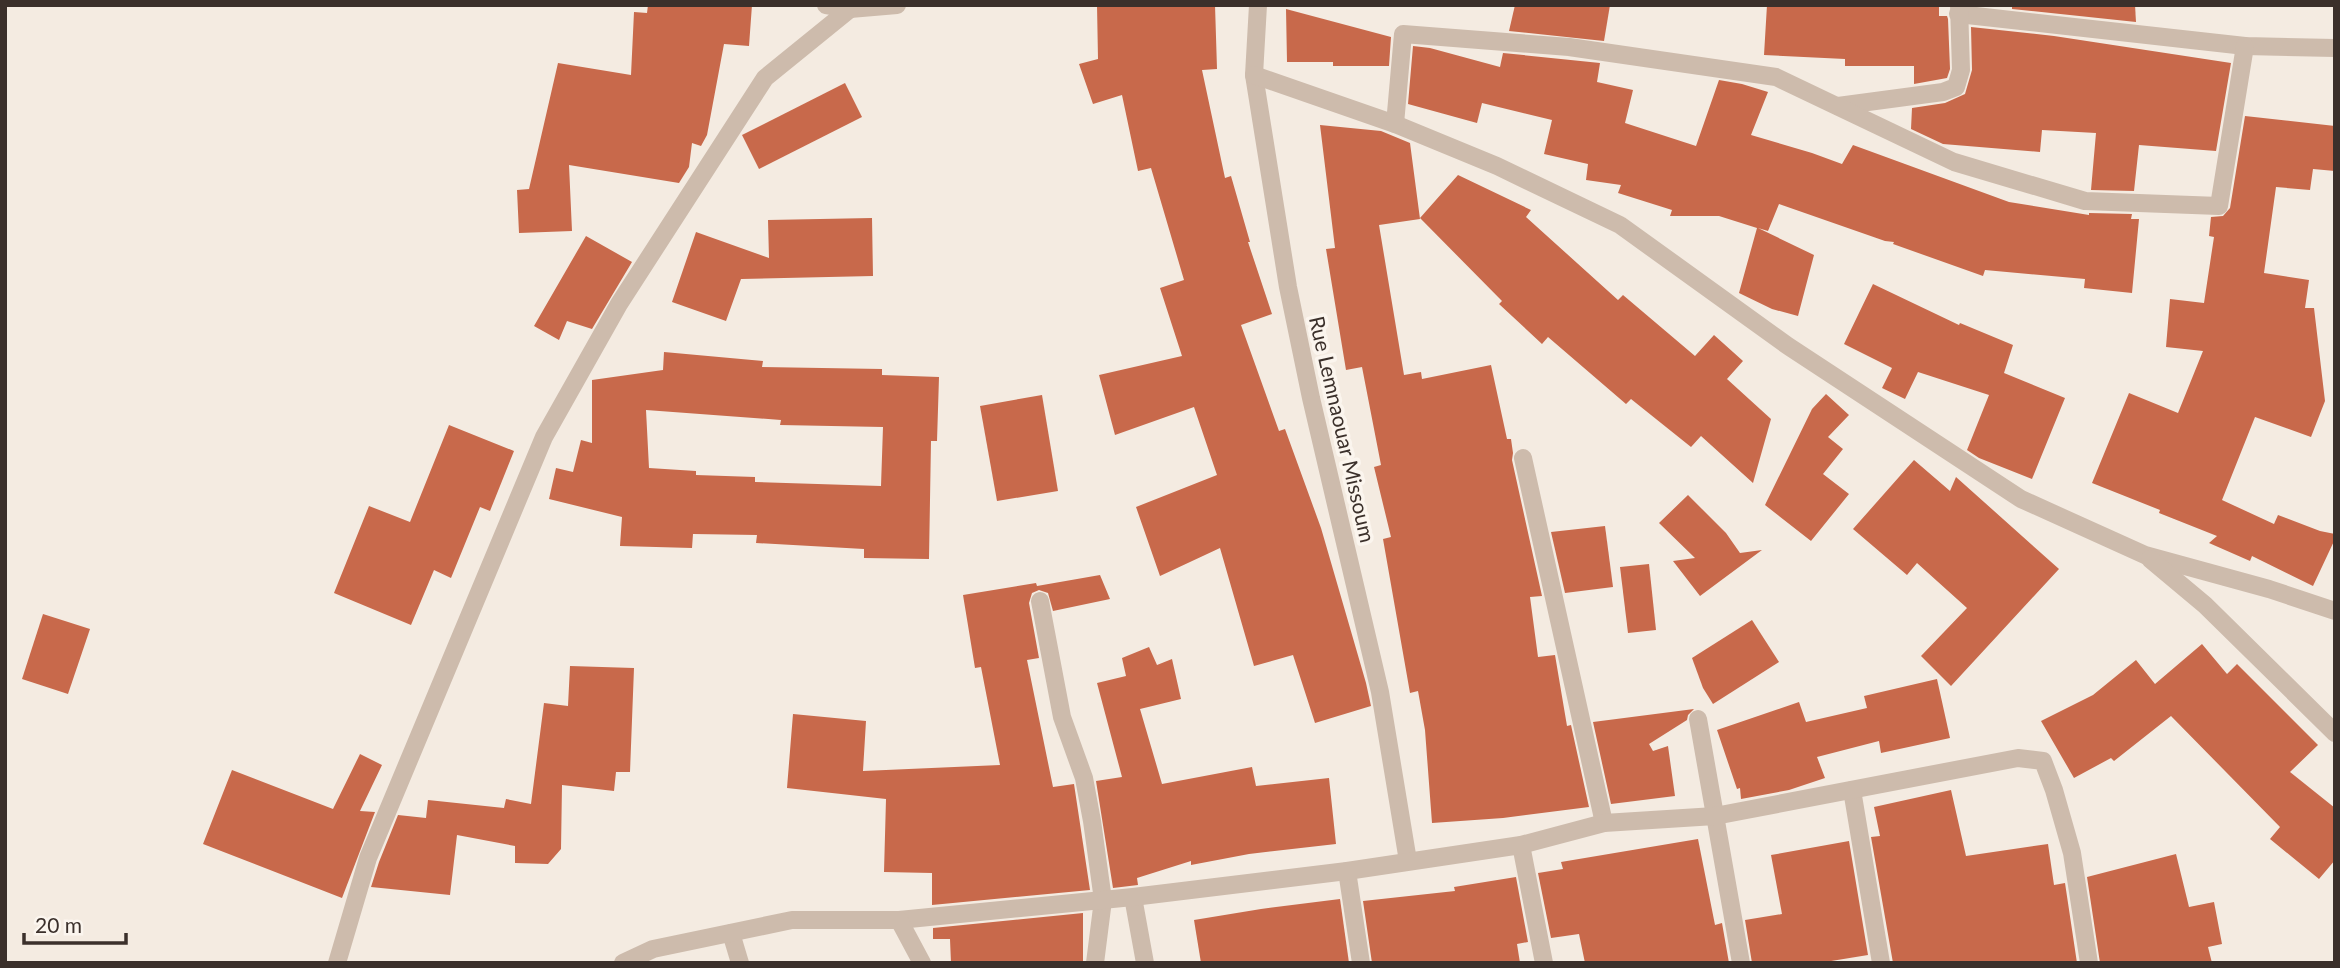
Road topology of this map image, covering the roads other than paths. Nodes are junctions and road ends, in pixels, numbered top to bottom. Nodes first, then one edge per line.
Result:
1 (826, 5) edge
2 (897, 5) edge
3 (1258, 5) edge
4 (850, 7) edge
5 (1959, 10) edge
6 (2245, 46) junction
7 (2335, 48) edge
8 (1254, 75) junction
9 (1838, 106) junction
10 (1395, 124) junction
11 (1523, 458) dead end
12 (2145, 555) junction
13 (1040, 601) dead end
14 (2335, 611) edge
15 (1698, 719) dead end
16 (2335, 733) edge
17 (1852, 790) junction
18 (1715, 816) junction
19 (1604, 823) junction
20 (1521, 845) junction
21 (1408, 861) junction
22 (1347, 871) junction
23 (1133, 897) junction
24 (1103, 900) junction
25 (899, 920) junction
26 (731, 933) junction
27 (337, 963) edge
28 (623, 963) edge
29 (740, 963) edge
30 (922, 963) edge
31 (1095, 963) edge
32 (1145, 963) edge
33 (1361, 963) edge
34 (1544, 963) edge
35 (1741, 963) edge
36 (1881, 963) edge
37 (2089, 963) edge

1 - 4 street
2 - 4 street
3 - 8 street, Rue Lemnaouar Missoum
4 - 27 street
5 - 6 street
5 - 9 street
6 - 7 street
6 - 9 street
8 - 10 street
8 - 21 street, Rue Lemnaouar Missoum
9 - 10 street
10 - 12 street
11 - 19 street
12 - 14 street
12 - 16 street
13 - 24 street
15 - 18 street
17 - 18 street
17 - 36 street
17 - 37 street
18 - 19 street
18 - 35 street
19 - 20 street
20 - 21 street
20 - 34 street
21 - 22 street
22 - 23 street
22 - 33 street
23 - 24 street
23 - 32 street
24 - 25 street
24 - 31 street
25 - 26 street
25 - 30 street
26 - 28 street
26 - 29 street

